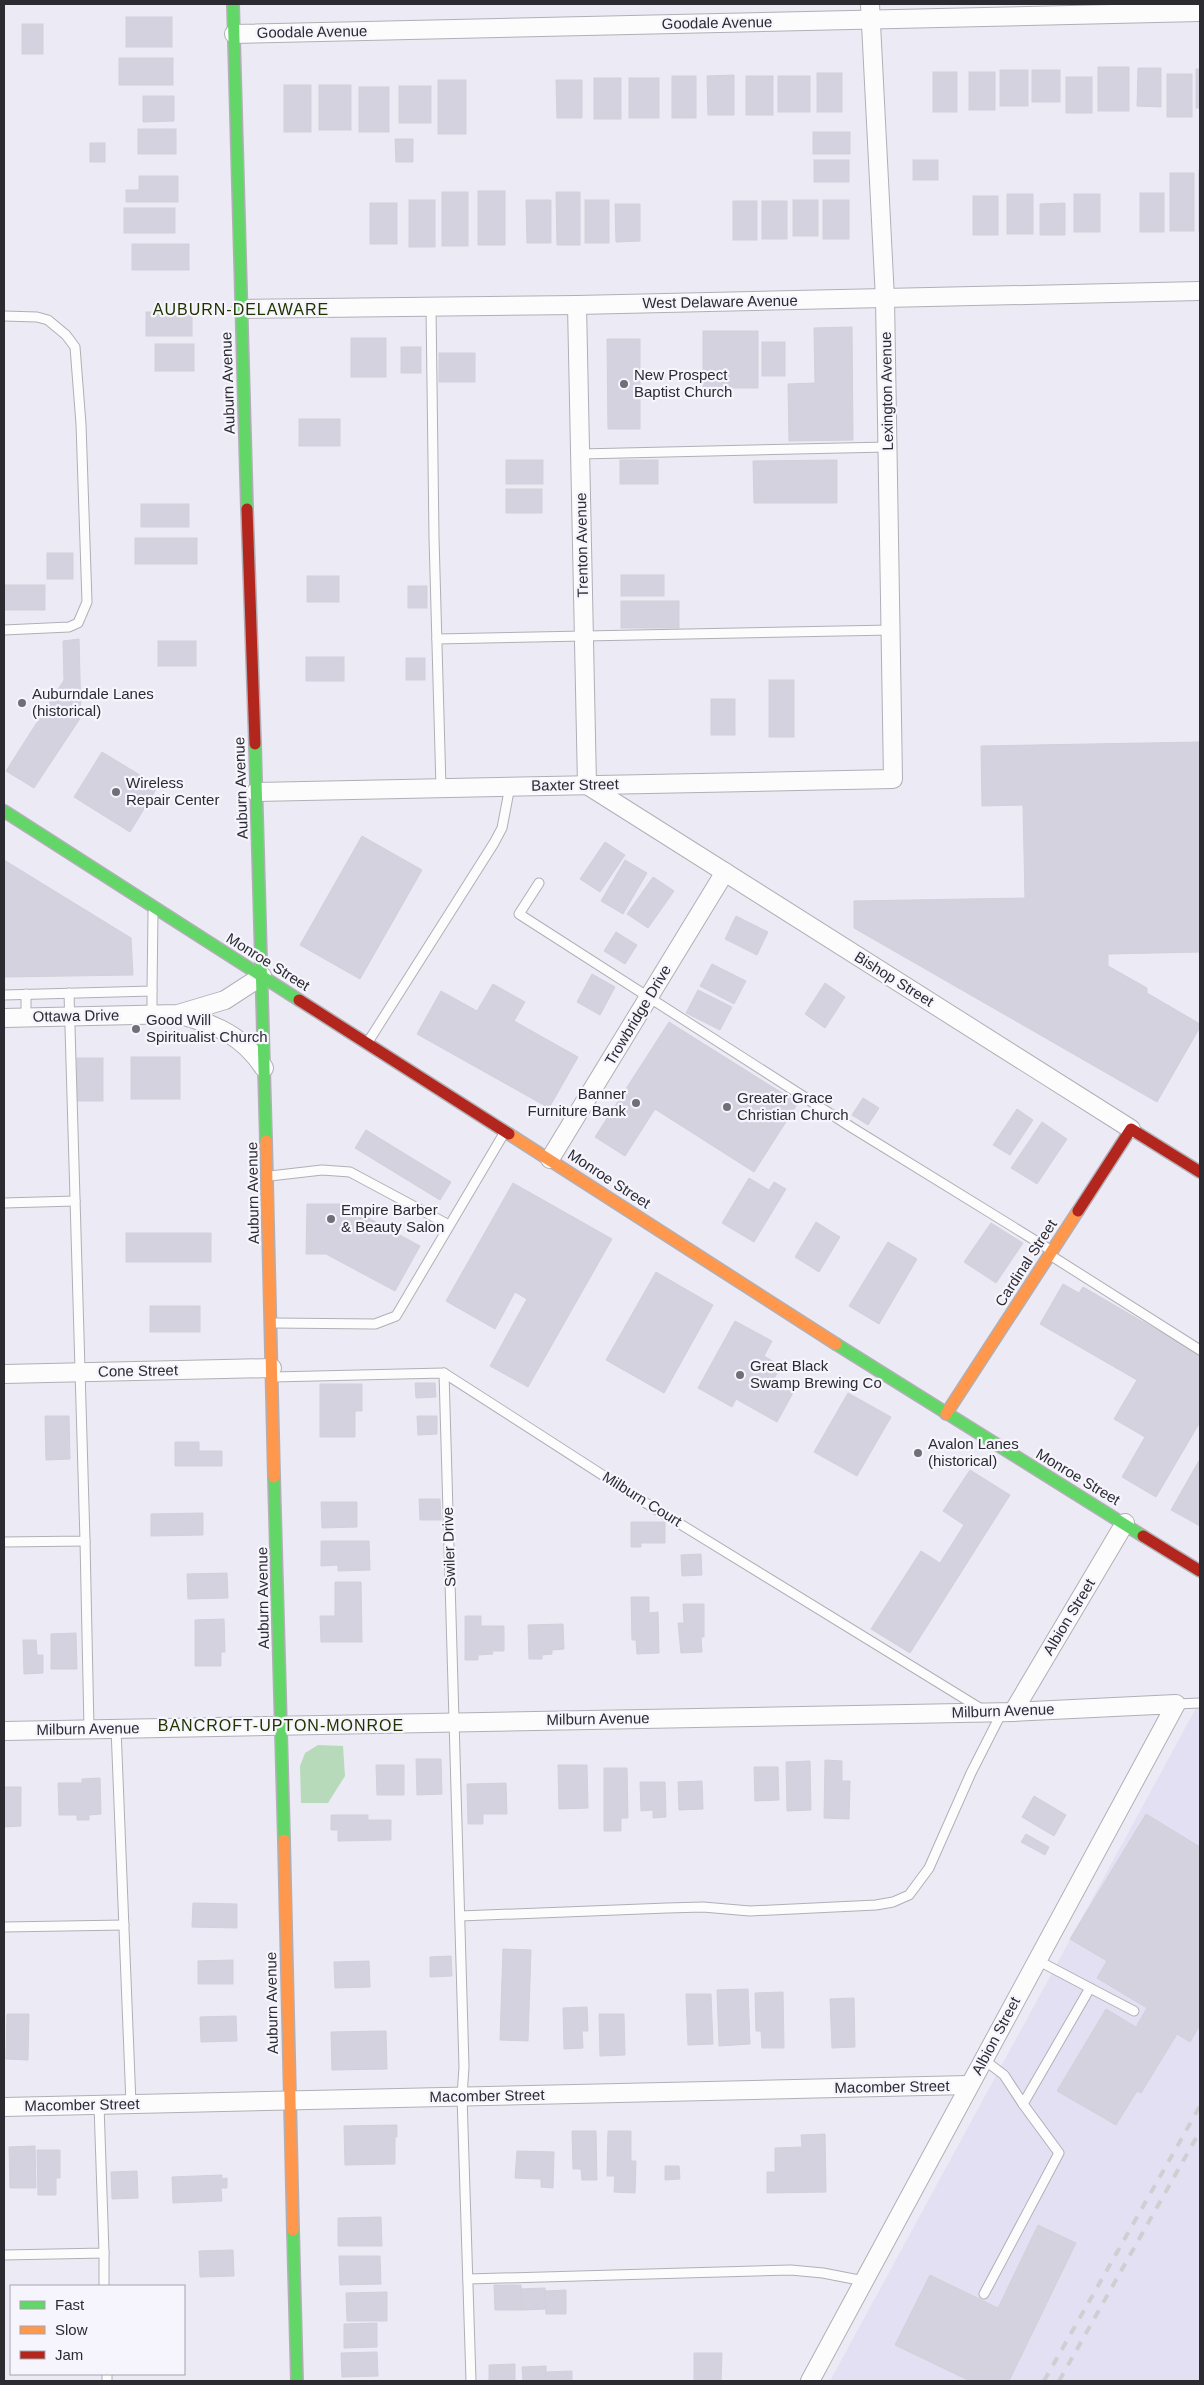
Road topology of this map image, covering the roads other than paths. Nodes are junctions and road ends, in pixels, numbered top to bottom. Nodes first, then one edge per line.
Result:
1 (233, 4) edge
2 (870, 12) edge
3 (1200, 12) edge
4 (234, 34) junction
5 (1200, 291) edge
6 (885, 299) junction
7 (577, 305) junction
8 (431, 307) junction
9 (241, 309) junction
10 (4, 316) edge
11 (888, 447) junction
12 (580, 454) junction
13 (4, 630) edge
14 (890, 630) junction
15 (584, 634) junction
16 (437, 639) junction
17 (893, 779) joint
18 (587, 785) junction
19 (510, 786) junction
20 (441, 788) junction
21 (256, 792) junction
22 (4, 811) edge
23 (725, 872) junction
24 (539, 883) dead end
25 (153, 906) junction
26 (262, 976) junction
27 (152, 992) junction
28 (70, 993) junction
29 (26, 994) junction
30 (4, 995) edge
31 (648, 998) junction
32 (178, 1014) junction
33 (152, 1015) junction
34 (26, 1017) junction
35 (69, 1017) junction
36 (4, 1018) edge
37 (367, 1043) junction
38 (265, 1070) junction
39 (1131, 1128) junction
40 (505, 1130) junction
41 (550, 1159) junction
42 (1200, 1172) edge
43 (267, 1176) junction
44 (75, 1201) junction
45 (4, 1203) edge
46 (450, 1225) junction
47 (1051, 1253) junction
48 (271, 1323) junction
49 (1200, 1350) edge
50 (80, 1372) junction
51 (272, 1372) junction
52 (444, 1373) junction
53 (4, 1374) edge
54 (946, 1414) junction
55 (1124, 1523) junction
56 (85, 1541) junction
57 (4, 1542) edge
58 (1200, 1571) edge
59 (1200, 1703) edge
60 (1172, 1711) junction
61 (1001, 1712) junction
62 (455, 1721) junction
63 (281, 1725) junction
64 (116, 1728) junction
65 (89, 1729) junction
66 (4, 1731) edge
67 (460, 1916) junction
68 (124, 1924) junction
69 (4, 1927) edge
70 (1037, 1960) junction
71 (1090, 1988) junction
72 (1134, 2011) dead end
73 (983, 2059) junction
74 (970, 2085) junction
75 (462, 2096) junction
76 (290, 2100) junction
77 (131, 2104) junction
78 (1023, 2104) junction
79 (99, 2105) junction
80 (4, 2107) edge
81 (104, 2253) junction
82 (4, 2255) edge
83 (468, 2279) junction
84 (864, 2281) junction
85 (104, 2285) edge
86 (984, 2294) dead end
87 (296, 2381) edge
88 (471, 2381) edge
89 (810, 2381) edge

1 - 4 street, Auburn Avenue
2 - 3 street, Goodale Avenue
2 - 4 street, Goodale Avenue
2 - 6 street, Lexington Avenue
4 - 9 street, Auburn Avenue
5 - 6 street, West Delaware Avenue
6 - 7 street, West Delaware Avenue
6 - 11 street, Lexington Avenue
7 - 8 street, West Delaware Avenue
7 - 12 street, Trenton Avenue
8 - 9 street, West Delaware Avenue
8 - 16 lane
9 - 21 street, Auburn Avenue
10 - 13 lane
11 - 12 lane
11 - 14 street, Lexington Avenue
12 - 15 street, Trenton Avenue
14 - 15 lane
14 - 17 street, Lexington Avenue
15 - 16 lane
15 - 18 street, Trenton Avenue
16 - 20 lane
17 - 18 street, Baxter Street
18 - 19 street, Baxter Street
18 - 23 street, Bishop Street
19 - 20 street, Baxter Street
19 - 37 lane
20 - 21 street, Baxter Street
21 - 26 street, Auburn Avenue
22 - 25 street, Monroe Street
23 - 31 street, Trowbridge Drive
23 - 39 street, Bishop Street
24 - 31 lane
25 - 26 street, Monroe Street
25 - 27 lane
26 - 32 street, Ottawa Drive
26 - 37 street, Monroe Street
26 - 38 street, Auburn Avenue
27 - 28 lane
27 - 33 lane
28 - 29 lane
28 - 35 lane
29 - 30 lane
29 - 34 lane
31 - 41 street, Trowbridge Drive
31 - 47 lane
32 - 33 street, Ottawa Drive
32 - 38 street, Ottawa Drive
33 - 35 street, Ottawa Drive
34 - 35 street, Ottawa Drive
34 - 36 street, Ottawa Drive
35 - 44 lane
37 - 40 street, Monroe Street
38 - 43 street, Auburn Avenue
39 - 42 street, Bishop Street
39 - 47 street, Cardinal Street
40 - 41 street, Monroe Street
40 - 46 lane
41 - 54 street, Monroe Street
43 - 46 lane
43 - 48 street, Auburn Avenue
44 - 45 lane
44 - 50 lane
46 - 48 lane
47 - 49 lane
47 - 54 street, Cardinal Street
48 - 51 street, Auburn Avenue
50 - 51 street, Cone Street
50 - 53 street, Cone Street
50 - 56 lane
51 - 52 lane
51 - 63 street, Auburn Avenue
52 - 61 lane, Milburn Court
52 - 62 lane, Swiler Drive
54 - 55 street, Monroe Street
55 - 58 street, Monroe Street
55 - 61 street, Albion Street
56 - 57 lane
56 - 65 lane
59 - 60 lane
60 - 61 street, Milburn Avenue
60 - 70 street, Albion Street
61 - 62 street, Milburn Avenue
61 - 67 lane
62 - 63 street, Milburn Avenue
62 - 67 lane, Swiler Drive
63 - 64 street, Milburn Avenue
63 - 76 street, Auburn Avenue
64 - 65 street, Milburn Avenue
64 - 68 lane
65 - 66 street, Milburn Avenue
67 - 75 lane, Swiler Drive
68 - 69 lane
68 - 77 lane
70 - 71 lane
70 - 73 street, Albion Street
71 - 72 lane
71 - 78 lane
73 - 74 street, Albion Street
73 - 78 lane
74 - 75 street, Macomber Street
74 - 84 street, Albion Street
75 - 76 street, Macomber Street
75 - 83 lane, Swiler Drive
76 - 77 street, Macomber Street
76 - 87 street, Auburn Avenue
77 - 79 street, Macomber Street
78 - 86 lane
79 - 80 street, Macomber Street
79 - 81 lane
81 - 82 lane
81 - 85 lane
83 - 84 lane
83 - 88 lane, Swiler Drive
84 - 89 street, Albion Street

